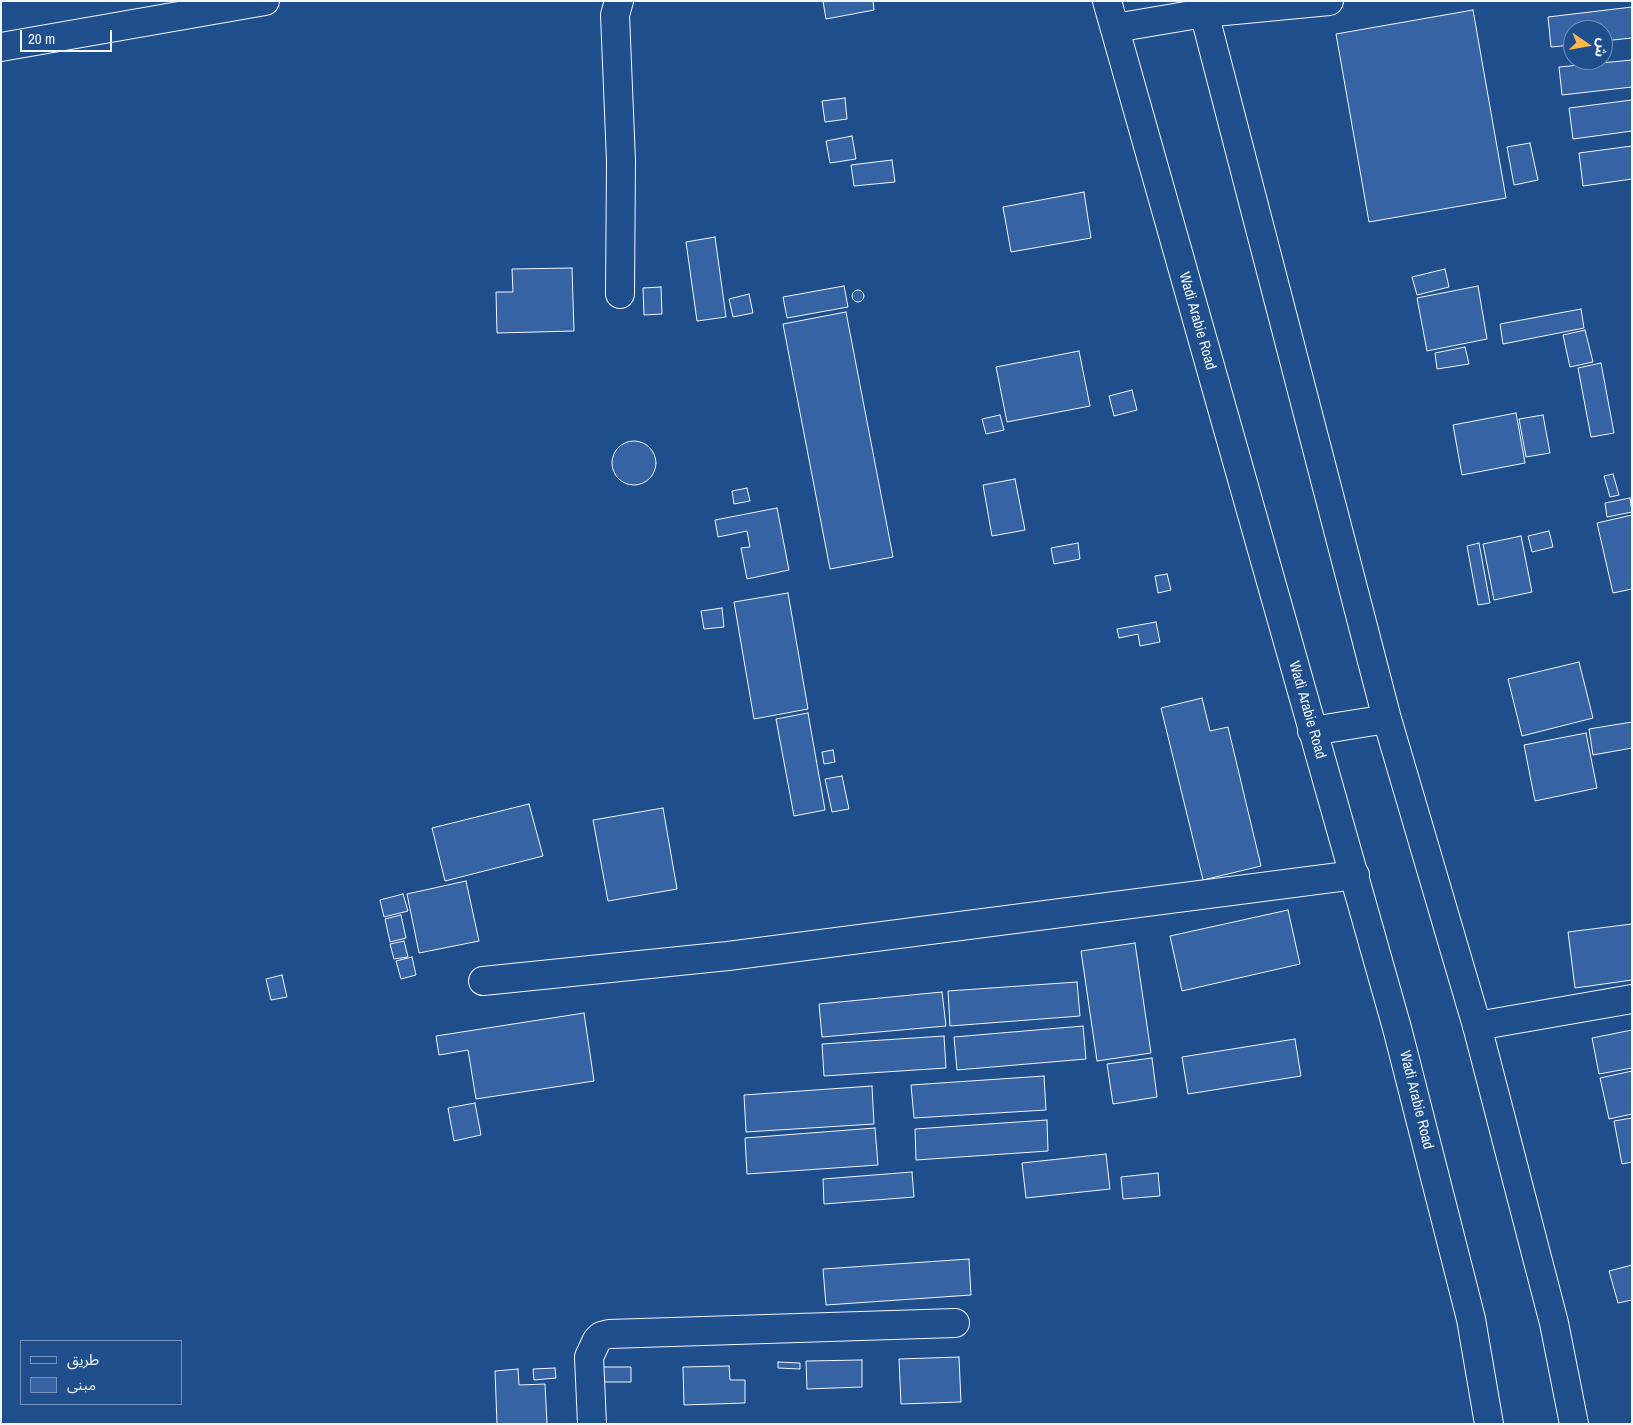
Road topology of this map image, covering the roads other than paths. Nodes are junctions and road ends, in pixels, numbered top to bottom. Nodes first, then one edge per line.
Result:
1 (265, 1) edge
2 (620, 1) edge
3 (1107, 1) edge
4 (1329, 1) edge
5 (1202, 7) edge
6 (1114, 28) junction
7 (1, 47) edge
8 (620, 294) dead end
9 (1387, 719) junction
10 (1312, 731) junction
11 (1355, 875) junction
12 (483, 981) dead end
13 (1632, 1000) edge
14 (1477, 1026) junction
15 (956, 1323) dead end
16 (592, 1424) edge
17 (1489, 1424) edge
18 (1574, 1424) edge

1 - 7 main road
2 - 8 main road
3 - 6 main road, Wadi Arabie Road
4 - 5 main road
5 - 6 main road
5 - 9 main road
6 - 10 main road, Wadi Arabie Road
9 - 10 main road
9 - 14 main road
10 - 11 main road, Wadi Arabie Road
11 - 12 main road
11 - 17 main road, Wadi Arabie Road
13 - 14 main road
14 - 18 main road
15 - 16 main road

